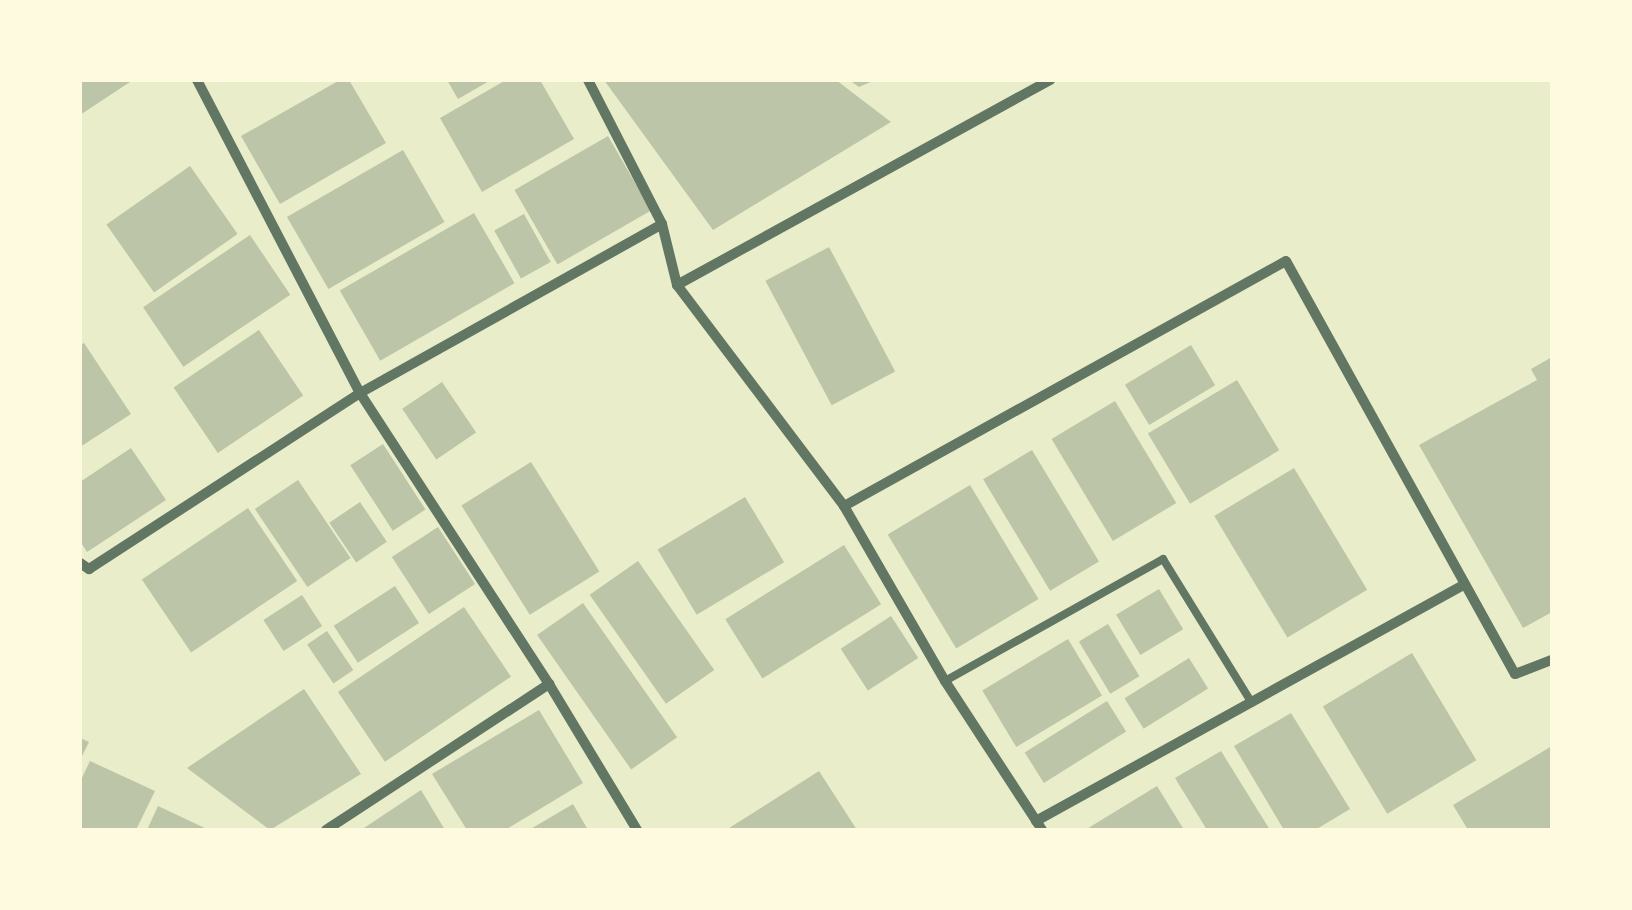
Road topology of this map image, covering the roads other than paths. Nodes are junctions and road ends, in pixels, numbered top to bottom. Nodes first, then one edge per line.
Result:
1 (198, 80) edge
2 (588, 80) edge
3 (1050, 80) edge
4 (662, 224) junction
5 (677, 285) junction
6 (360, 393) junction
7 (844, 506) junction
8 (80, 563) edge
9 (1463, 585) junction
10 (1552, 660) edge
11 (945, 681) junction
12 (549, 684) junction
13 (1252, 703) junction
14 (1039, 825) edge
15 (326, 830) edge
16 (637, 830) edge

1 - 6 street
2 - 4 street
3 - 5 street
4 - 5 street
4 - 6 street
5 - 7 street
6 - 8 street
6 - 12 street
7 - 9 street
7 - 11 street
9 - 10 street
9 - 13 street
11 - 13 lane
11 - 14 street
12 - 15 street
12 - 16 street
13 - 14 street

